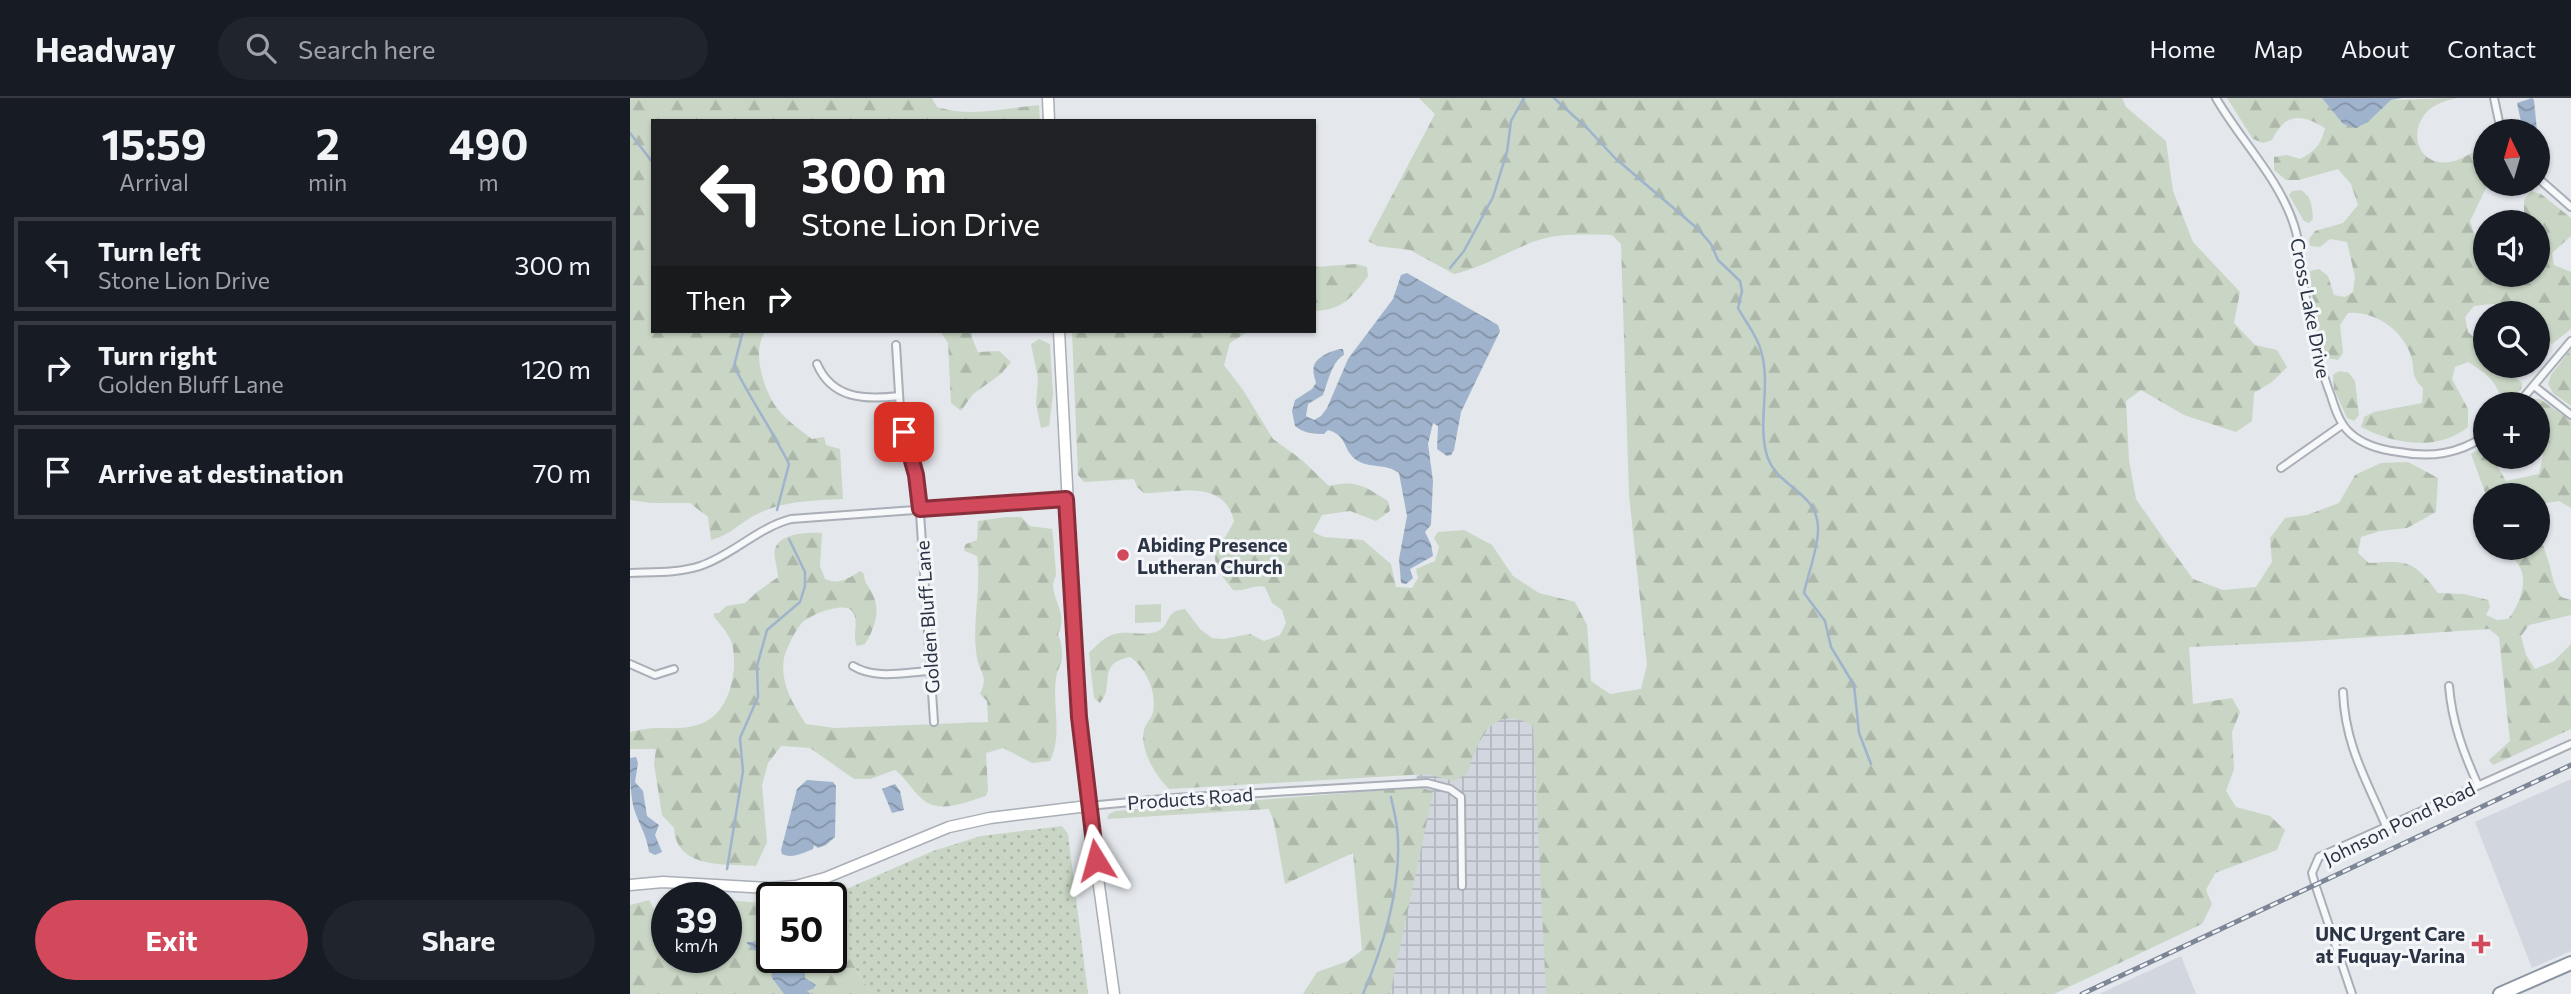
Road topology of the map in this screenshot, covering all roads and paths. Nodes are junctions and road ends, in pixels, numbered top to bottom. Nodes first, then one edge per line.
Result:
1 (1048, 98) edge
2 (2216, 98) edge
3 (2494, 98) edge
4 (1049, 119) edge
5 (2498, 119) edge
6 (2550, 189) edge
7 (2571, 207) edge
8 (1059, 333) edge
9 (2571, 341) edge
10 (895, 345) dead end
11 (817, 364) dead end
12 (2534, 386) junction
13 (2529, 392) edge
14 (899, 396) junction
15 (2571, 415) edge
16 (2342, 425) junction
17 (2473, 443) edge
18 (2281, 468) dead end
19 (1066, 499) junction
20 (920, 509) junction
21 (630, 573) edge
22 (630, 664) edge
23 (853, 666) dead end
24 (674, 669) dead end
25 (930, 671) junction
26 (2449, 686) dead end
27 (2343, 692) dead end
28 (934, 722) dead end
29 (2571, 744) edge
30 (2478, 785) junction
31 (1088, 807) junction
32 (2386, 826) junction
33 (630, 885) edge
34 (1462, 886) dead end
35 (2571, 963) edge
36 (1114, 994) edge
37 (2352, 994) edge
38 (2500, 994) edge

1 - 4 main road
2 - 16 street, Cross Lake Drive
3 - 5 street
6 - 7 street
8 - 19 main road
9 - 12 street
10 - 14 street, Golden Bluff Lane
11 - 14 street
12 - 13 street
12 - 15 street
14 - 20 street, Golden Bluff Lane
16 - 17 street
16 - 18 street
19 - 20 street
19 - 31 main road
20 - 21 street
20 - 25 street, Golden Bluff Lane
22 - 24 street
23 - 25 street
25 - 28 street, Golden Bluff Lane
26 - 30 street
27 - 32 street
29 - 30 street, Johnson Pond Road
30 - 32 street, Johnson Pond Road
31 - 33 main road, Products Road
31 - 34 street, Products Road
31 - 36 main road
32 - 37 street, Johnson Pond Road
35 - 38 highway

